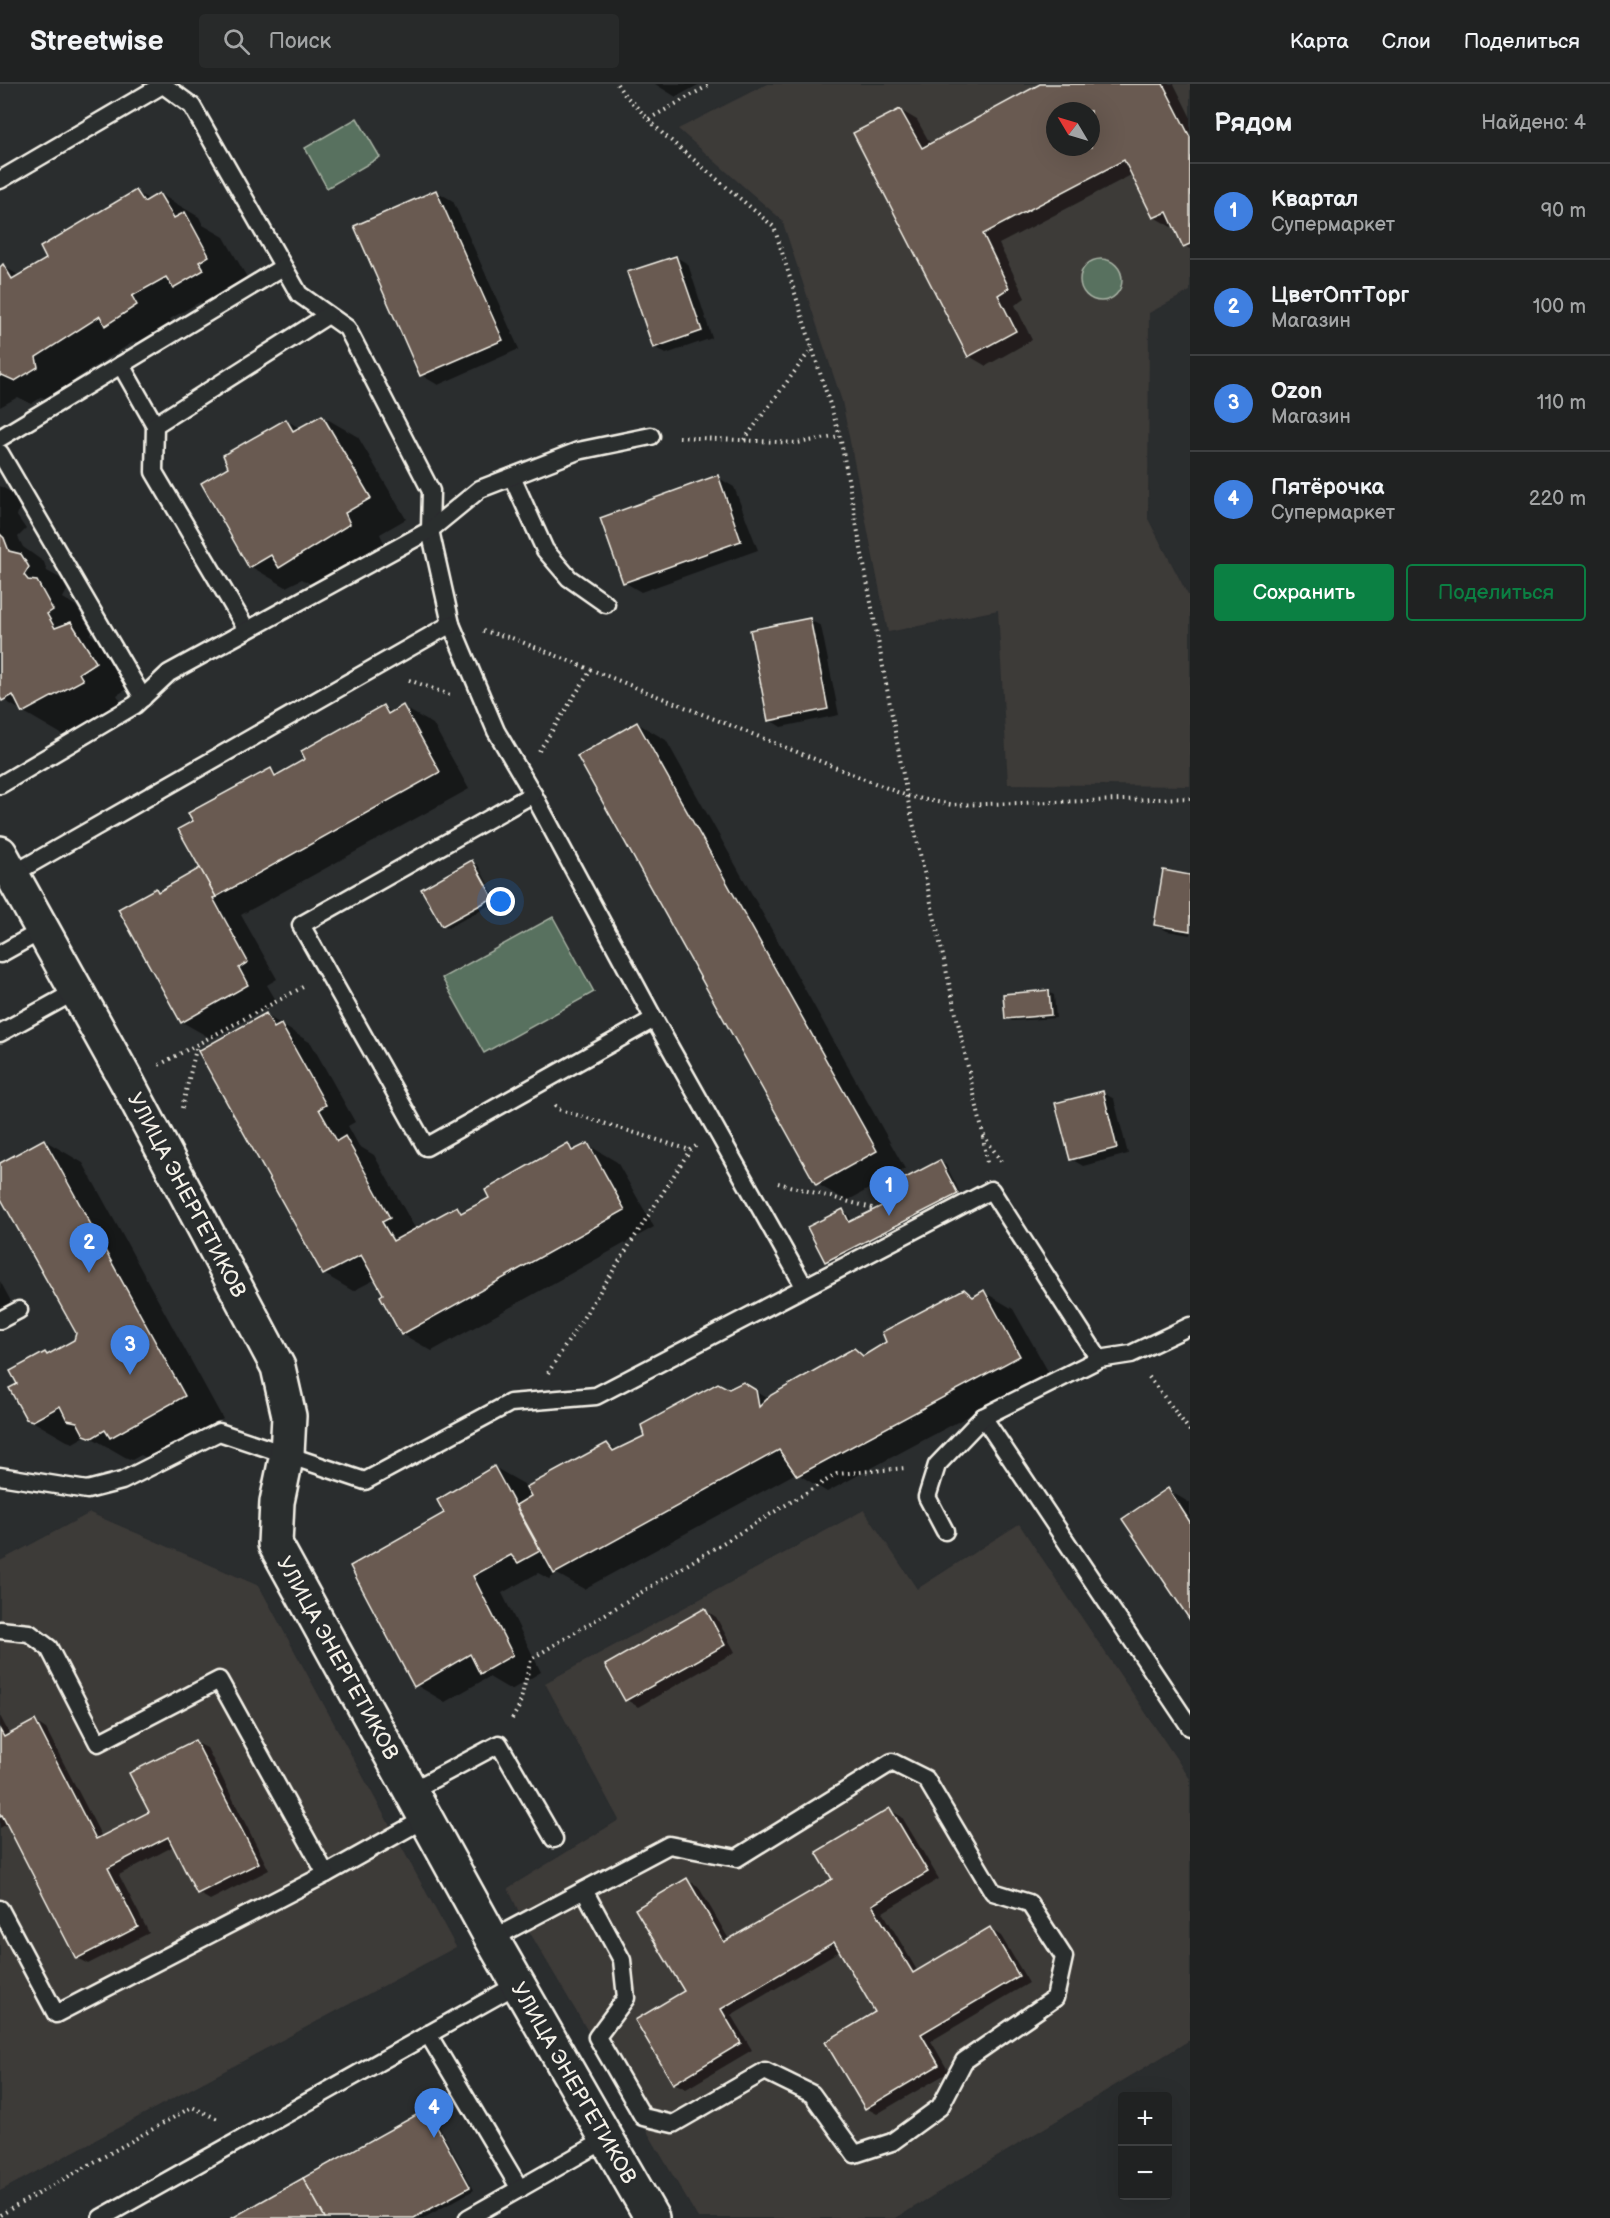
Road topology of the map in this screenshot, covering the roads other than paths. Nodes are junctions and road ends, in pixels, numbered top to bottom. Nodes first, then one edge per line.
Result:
1 (163, 84) edge
2 (0, 180) edge
3 (284, 267) junction
4 (328, 315) junction
5 (121, 365) junction
6 (155, 425) junction
7 (651, 436) road end
8 (0, 438) edge
9 (0, 453) edge
10 (512, 477) junction
11 (430, 530) junction
12 (606, 604) dead end
13 (451, 624) junction
14 (247, 630) junction
15 (143, 698) junction
16 (0, 785) edge
17 (533, 794) junction
18 (6, 863) edge
19 (43, 930) junction
20 (0, 954) edge
21 (76, 991) junction
22 (654, 1019) junction
23 (0, 1033) edge
24 (804, 1286) junction
25 (19, 1310) dead end
26 (0, 1320) edge
27 (1190, 1326) edge
28 (1099, 1359) junction
29 (983, 1417) junction
30 (287, 1454) junction
31 (0, 1476) edge
32 (945, 1531) dead end
33 (0, 1630) edge
34 (1190, 1727) edge
35 (419, 1805) junction
36 (554, 1839) dead end
37 (326, 1874) junction
38 (584, 1890) junction
39 (0, 1909) edge
40 (492, 1939) junction
41 (518, 1984) junction
42 (428, 2034) junction
43 (605, 2140) junction
44 (519, 2189) junction
45 (472, 2217) edge
46 (101, 2218) edge
47 (652, 2218) edge

1 - 2 lane
1 - 3 lane
3 - 4 lane
3 - 5 lane
4 - 6 lane
4 - 11 lane
5 - 6 lane
5 - 8 lane
6 - 14 lane
7 - 10 lane
9 - 15 lane
10 - 11 lane
10 - 12 lane
11 - 13 lane
11 - 14 lane
13 - 17 lane
13 - 18 lane
14 - 15 lane
15 - 16 lane
17 - 22 lane
17 - 22 lane
18 - 19 street, УЛИЦА ЭНЕРГЕТИКОВ
19 - 20 lane
19 - 21 street, УЛИЦА ЭНЕРГЕТИКОВ
21 - 23 lane
21 - 30 street, УЛИЦА ЭНЕРГЕТИКОВ
22 - 24 lane
24 - 28 lane
24 - 30 lane
25 - 26 lane
27 - 28 lane
28 - 29 lane
29 - 32 lane
29 - 34 lane
30 - 31 lane
30 - 35 street, УЛИЦА ЭНЕРГЕТИКОВ
33 - 37 lane
35 - 36 lane
35 - 37 lane
35 - 40 street, УЛИЦА ЭНЕРГЕТИКОВ
37 - 39 lane
38 - 38 lane
38 - 40 lane
40 - 41 street, УЛИЦА ЭНЕРГЕТИКОВ
41 - 42 lane
41 - 43 street, УЛИЦА ЭНЕРГЕТИКОВ
42 - 44 lane
42 - 46 lane
43 - 44 lane
43 - 47 street, УЛИЦА ЭНЕРГЕТИКОВ
44 - 45 lane

